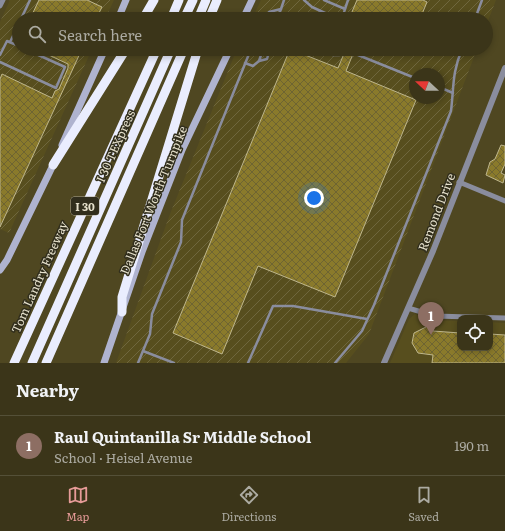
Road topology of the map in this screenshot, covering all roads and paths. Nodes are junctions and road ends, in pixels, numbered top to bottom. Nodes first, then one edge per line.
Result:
1 (3, 0) edge
2 (30, 0) edge
3 (126, 0) edge
4 (154, 0) edge
5 (179, 0) edge
6 (193, 0) edge
7 (206, 0) edge
8 (217, 0) edge
9 (252, 0) edge
10 (284, 0) edge
11 (304, 0) edge
12 (324, 0) edge
13 (348, 0) edge
14 (482, 0) edge
15 (0, 6) edge
16 (281, 9) junction
17 (345, 9) junction
18 (24, 12) edge
19 (121, 12) edge
20 (148, 12) edge
21 (174, 12) edge
22 (187, 12) edge
23 (201, 12) edge
24 (212, 12) edge
25 (246, 12) edge
26 (269, 12) edge
27 (280, 12) edge
28 (323, 12) edge
29 (344, 12) edge
30 (478, 12) edge
31 (12, 38) edge
32 (10, 42) joint
33 (0, 55) edge
34 (41, 56) edge
35 (101, 56) edge
36 (122, 56) edge
37 (154, 56) edge
38 (168, 56) edge
39 (181, 56) edge
40 (196, 56) edge
41 (227, 56) edge
42 (248, 56) edge
43 (261, 56) edge
44 (268, 56) edge
45 (360, 56) edge
46 (459, 56) edge
47 (259, 61) junction
48 (0, 62) edge
49 (245, 63) junction
50 (505, 68) edge
51 (409, 76) edge
52 (445, 90) edge
53 (453, 93) junction
54 (53, 164) junction
55 (459, 182) junction
56 (505, 201) edge
57 (0, 270) edge
58 (408, 308) junction
59 (122, 312) junction
60 (505, 318) edge
61 (367, 320) junction
62 (143, 351) junction
63 (14, 363) edge
64 (32, 363) edge
65 (46, 363) edge
66 (104, 363) edge
67 (138, 363) edge
68 (174, 363) edge
69 (248, 363) edge
70 (335, 363) edge
71 (384, 363) edge

1 - 15 street
2 - 18 lane
3 - 19 main road
4 - 20 highway
5 - 21 highway
6 - 22 highway
7 - 23 highway
8 - 24 highway
9 - 25 main road
10 - 16 lane
11 - 28 lane
12 - 17 lane
13 - 17 lane
14 - 30 lane
16 - 26 lane
16 - 27 lane
17 - 29 lane
31 - 32 lane
32 - 33 lane
34 - 48 lane
35 - 54 main road
36 - 54 highway
37 - 63 highway, Tom Landry Freeway / I 30
38 - 64 highway, I 30 TEXpress
39 - 65 highway, I 30
40 - 59 highway
41 - 59 main road, Dallas Fort Worth Turnpike
42 - 49 lane
43 - 47 lane
44 - 47 lane
45 - 51 lane
46 - 53 lane
47 - 49 lane
49 - 62 lane
50 - 55 street, Remond Drive
52 - 53 lane
53 - 61 lane
54 - 57 main road
55 - 56 street
55 - 58 street, Remond Drive
58 - 60 street
58 - 71 street, Remond Drive
59 - 66 main road, Dallas Fort Worth Turnpike
61 - 69 lane
61 - 70 lane
62 - 67 lane
62 - 68 lane

